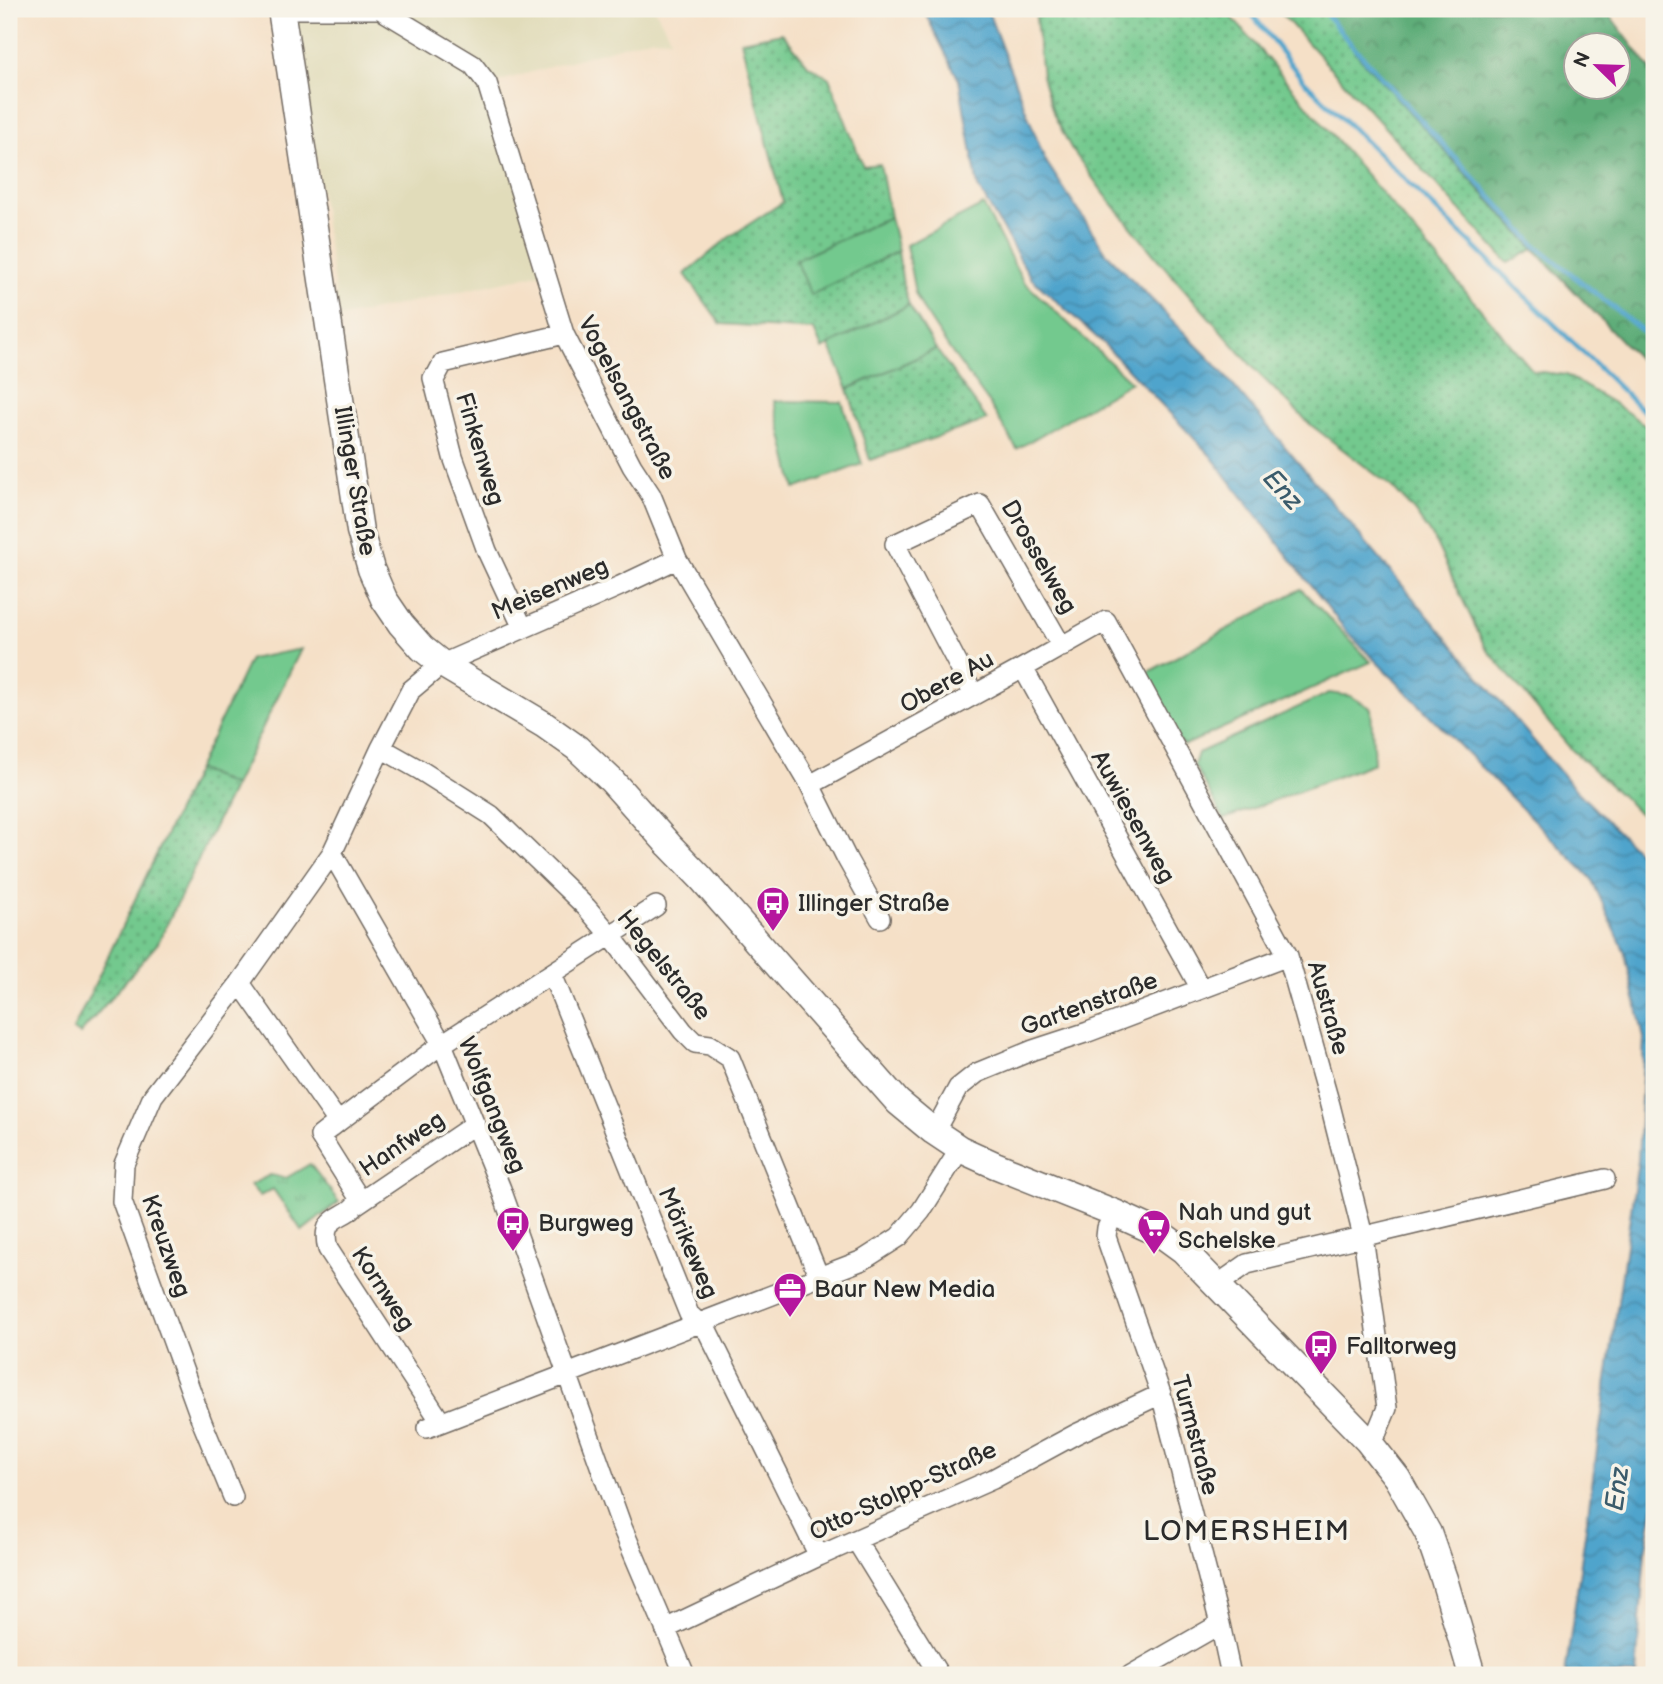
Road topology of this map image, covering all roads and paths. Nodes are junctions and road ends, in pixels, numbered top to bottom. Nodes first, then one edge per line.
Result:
1 (281, 9) edge
2 (564, 334) junction
3 (677, 559) junction
4 (1106, 621) joint
5 (523, 628) junction
6 (1062, 647) junction
7 (442, 664) junction
8 (1023, 668) junction
9 (974, 695) junction
10 (381, 748) junction
11 (810, 785) junction
12 (332, 853) junction
13 (656, 906) dead end
14 (880, 918) dead end
15 (611, 936) junction
16 (1289, 956) junction
17 (552, 974) junction
18 (240, 983) junction
19 (1200, 989) junction
20 (442, 1044) junction
21 (338, 1122) junction
22 (475, 1124) junction
23 (933, 1131) junction
24 (960, 1149) junction
25 (1605, 1179) dead end
26 (357, 1204) junction
27 (1115, 1213) junction
28 (1363, 1236) junction
29 (819, 1277) junction
30 (1219, 1286) junction
31 (699, 1324) junction
32 (567, 1374) junction
33 (1161, 1394) junction
34 (1368, 1441) junction
35 (233, 1497) dead end
36 (856, 1540) junction
37 (819, 1556) junction
38 (1220, 1624) junction
39 (665, 1629) junction
40 (685, 1675) edge
41 (939, 1675) edge
42 (1130, 1675) edge
43 (1231, 1675) edge
44 (1472, 1675) edge

1 - 2 street, Vogelsangstraße
1 - 7 street, Illinger Straße
2 - 3 street, Vogelsangstraße
2 - 5 street, Finkenweg
3 - 5 street, Meisenweg
3 - 11 street, Vogelsangstraße
4 - 6 street, Obere Au
4 - 16 street, Austraße
5 - 7 street, Meisenweg
6 - 8 street, Obere Au
6 - 9 street, Drosselweg
7 - 10 street
7 - 23 street, Illinger Straße
8 - 9 street, Obere Au
8 - 19 street, Auwiesenweg
9 - 11 street, Obere Au
10 - 12 street
10 - 15 street, Hegelstraße
11 - 14 street, Vogelsangstraße
12 - 18 street, Kreuzweg
12 - 20 street, Wolfgangweg
13 - 15 street
15 - 17 street
15 - 29 street, Hegelstraße
16 - 19 street, Gartenstraße
16 - 28 street, Austraße
17 - 20 street
17 - 31 street, Mörikeweg
18 - 21 street
18 - 35 street, Kreuzweg
19 - 23 street, Gartenstraße
20 - 21 street
20 - 22 street, Wolfgangweg
21 - 26 street
22 - 26 street, Hanfweg
22 - 32 street, Wolfgangweg
23 - 24 street, Illinger Straße
24 - 27 street, Illinger Straße
24 - 29 street
25 - 28 street
26 - 32 street, Kornweg
27 - 30 street, Illinger Straße
27 - 33 street, Turmstraße
28 - 30 street
28 - 34 street, Austraße
29 - 31 street
30 - 34 street, Illinger Straße
31 - 32 street
31 - 37 street, Mörikeweg
32 - 39 street, Wolfgangweg
33 - 36 street, Otto-Stolpp-Straße
33 - 38 street, Turmstraße
34 - 44 street, Illinger Straße
36 - 37 street, Otto-Stolpp-Straße
36 - 41 street
37 - 39 street, Otto-Stolpp-Straße
38 - 42 street
38 - 43 street, Turmstraße
39 - 40 street, Wolfgangweg

